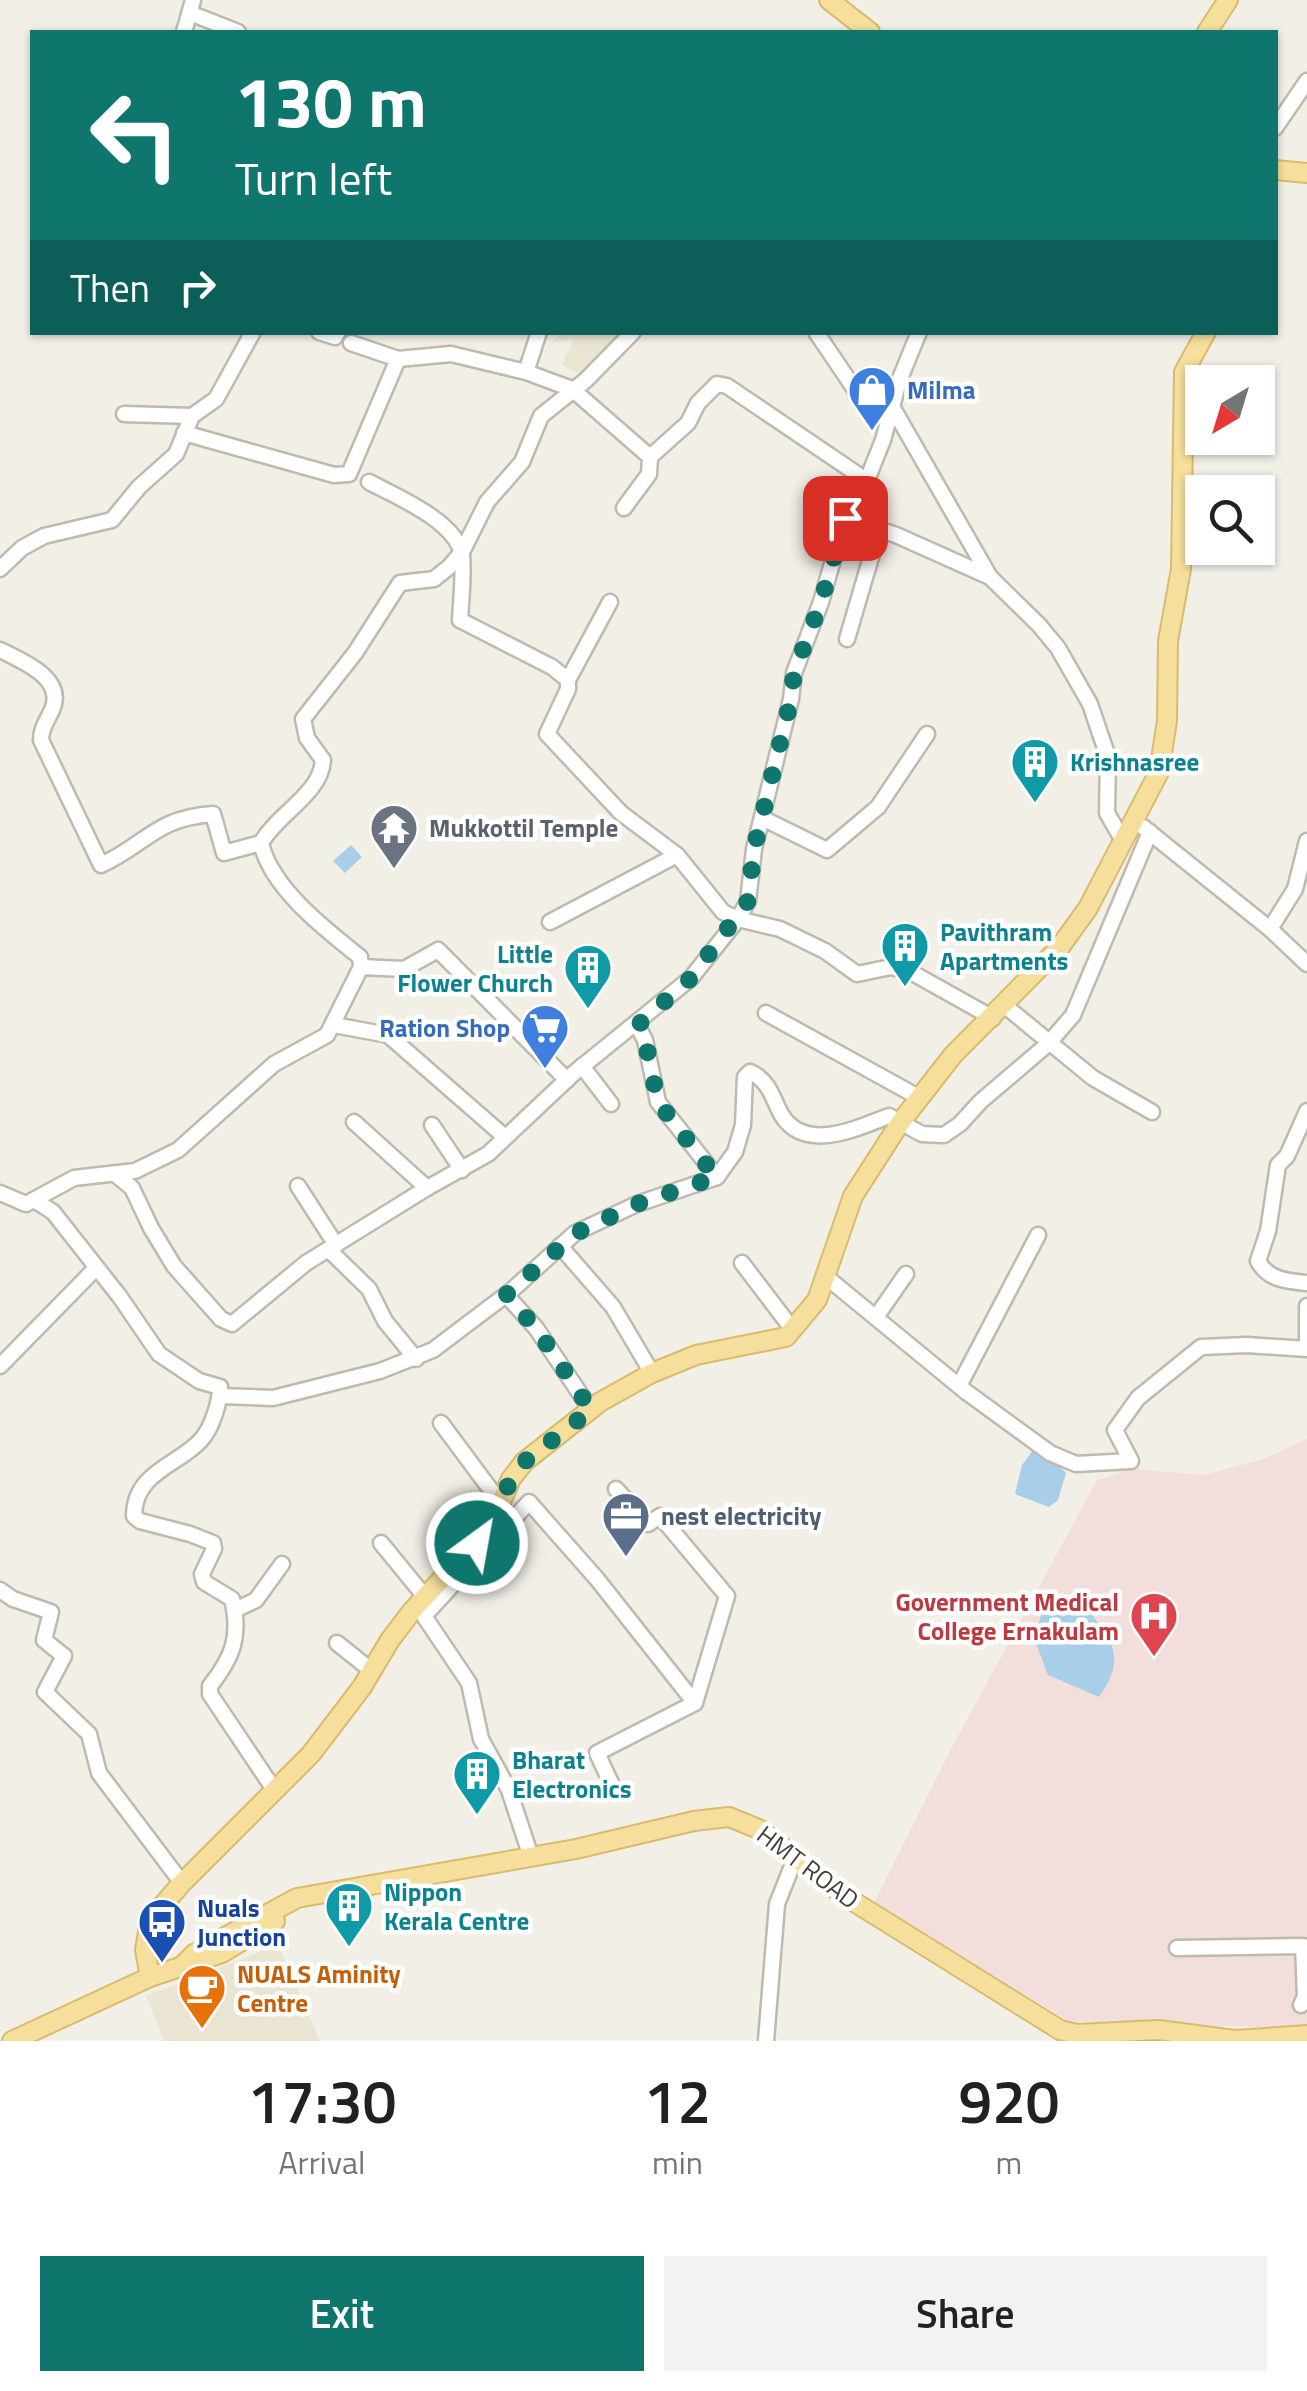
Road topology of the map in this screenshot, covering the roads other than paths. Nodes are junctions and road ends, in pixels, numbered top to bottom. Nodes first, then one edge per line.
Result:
1 (830, 0) edge
2 (1228, 0) edge
3 (191, 7) edge
4 (234, 30) edge
5 (868, 30) edge
6 (1208, 30) edge
7 (1307, 82) edge
8 (1278, 124) edge
9 (1278, 170) edge
10 (1307, 173) edge
11 (251, 335) edge
12 (538, 335) edge
13 (631, 335) edge
14 (818, 335) edge
15 (918, 335) edge
16 (1204, 335) edge
17 (350, 343) dead end
18 (398, 359) junction
19 (526, 372) junction
20 (572, 389) junction
21 (124, 414) dead end
22 (192, 416) junction
23 (892, 416) junction
24 (184, 432) junction
25 (650, 457) junction
26 (866, 480) junction
27 (369, 482) dead end
28 (624, 508) dead end
29 (845, 518) junction
30 (879, 530) junction
31 (462, 552) junction
32 (0, 569) edge
33 (990, 576) junction
34 (610, 602) dead end
35 (847, 639) dead end
36 (0, 650) edge
37 (568, 680) junction
38 (927, 734) dead end
39 (762, 818) junction
40 (1133, 818) junction
41 (1150, 832) junction
42 (1122, 839) junction
43 (262, 842) junction
44 (1307, 842) edge
45 (677, 855) junction
46 (738, 919) junction
47 (550, 922) dead end
48 (1270, 929) junction
49 (1307, 964) edge
50 (360, 967) junction
51 (998, 1011) junction
52 (766, 1013) dead end
53 (334, 1025) junction
54 (638, 1025) junction
55 (1048, 1044) junction
56 (582, 1066) junction
57 (567, 1080) junction
58 (920, 1098) junction
59 (611, 1104) dead end
60 (1307, 1111) edge
61 (1152, 1112) dead end
62 (354, 1122) dead end
63 (900, 1123) junction
64 (432, 1125) dead end
65 (505, 1137) junction
66 (462, 1170) junction
67 (115, 1174) junction
68 (716, 1177) junction
69 (298, 1186) dead end
70 (427, 1188) junction
71 (0, 1193) edge
72 (34, 1200) junction
73 (1038, 1235) dead end
74 (560, 1246) junction
75 (333, 1248) junction
76 (742, 1263) dead end
77 (96, 1268) junction
78 (906, 1274) dead end
79 (826, 1276) junction
80 (1307, 1284) edge
81 (506, 1295) junction
82 (1307, 1306) edge
83 (876, 1317) junction
84 (793, 1330) junction
85 (1307, 1346) edge
86 (416, 1359) junction
87 (0, 1366) edge
88 (652, 1373) junction
89 (960, 1384) junction
90 (220, 1396) junction
91 (591, 1410) junction
92 (441, 1422) dead end
93 (616, 1489) dead end
94 (502, 1505) junction
95 (381, 1543) dead end
96 (282, 1564) dead end
97 (0, 1590) edge
98 (426, 1598) junction
99 (235, 1610) junction
100 (337, 1643) dead end
101 (372, 1670) junction
102 (695, 1703) junction
103 (612, 1785) dead end
104 (275, 1791) junction
105 (729, 1823) junction
106 (531, 1857) junction
107 (792, 1866) junction
108 (182, 1883) junction
109 (1305, 1945) edge
110 (1176, 1948) dead end
111 (182, 1966) junction
112 (150, 1977) junction
113 (1300, 2006) dead end
114 (44, 2035) edge
115 (1307, 2035) edge
116 (1210, 2039) edge
117 (1263, 2040) edge
118 (12, 2041) edge
119 (766, 2041) edge
120 (1060, 2041) edge

1 - 5 main road
2 - 6 main road
3 - 4 street
7 - 8 street
9 - 10 main road
11 - 22 street
12 - 19 street
13 - 20 street
14 - 23 street
15 - 23 street
16 - 40 main road
17 - 18 street
18 - 19 street
18 - 24 street
19 - 20 street
20 - 25 street
20 - 31 street
21 - 22 street
22 - 24 street
23 - 26 street
23 - 33 street
24 - 32 street
25 - 26 street
25 - 28 street
26 - 29 street
27 - 31 street
29 - 30 street
29 - 39 street
30 - 33 street
30 - 35 street
31 - 37 street
31 - 43 street
33 - 42 street
34 - 37 street
36 - 43 street
37 - 45 street
38 - 39 street
39 - 46 street
40 - 41 street
40 - 42 main road
41 - 48 street
41 - 55 street
42 - 51 main road
43 - 50 street
44 - 48 street
45 - 46 street
45 - 47 street
46 - 51 street
46 - 54 street
48 - 49 street
50 - 53 street
50 - 57 street
51 - 55 street
51 - 58 main road
52 - 58 street
53 - 65 street
53 - 67 street
54 - 56 street
54 - 68 street
55 - 61 street
55 - 63 street
56 - 57 street
56 - 59 street
57 - 65 street
58 - 63 main road
60 - 80 street
62 - 70 street
63 - 68 street
63 - 79 main road
64 - 66 street
65 - 66 street
66 - 70 street
67 - 72 street
67 - 75 street
68 - 74 street
69 - 75 street
70 - 75 street
71 - 72 street
72 - 77 street
73 - 89 street
74 - 81 street
74 - 88 street
75 - 86 street
76 - 84 street
77 - 87 street
77 - 90 street
78 - 83 street
79 - 83 street
79 - 84 main road
81 - 86 street
81 - 91 street
82 - 85 street
83 - 89 street
84 - 88 main road
85 - 89 street
86 - 90 street
88 - 91 main road
90 - 99 street
91 - 94 main road
92 - 94 street
93 - 102 street
94 - 98 main road
95 - 98 street
96 - 99 street
97 - 108 street
98 - 101 main road
99 - 104 street
100 - 101 street
101 - 104 main road
102 - 103 street
102 - 106 street
104 - 108 main road
105 - 106 main road, HMT ROAD
105 - 107 main road, HMT ROAD
105 - 111 main road, HMT ROAD
105 - 116 main road, HMT ROAD
106 - 111 main road, HMT ROAD
107 - 119 street
107 - 120 main road, HMT ROAD
108 - 112 main road
109 - 110 street
109 - 113 street
111 - 112 main road, HMT ROAD
112 - 114 main road, HMT ROAD
114 - 118 main road, HMT ROAD
115 - 117 main road, HMT ROAD
116 - 117 main road, HMT ROAD

